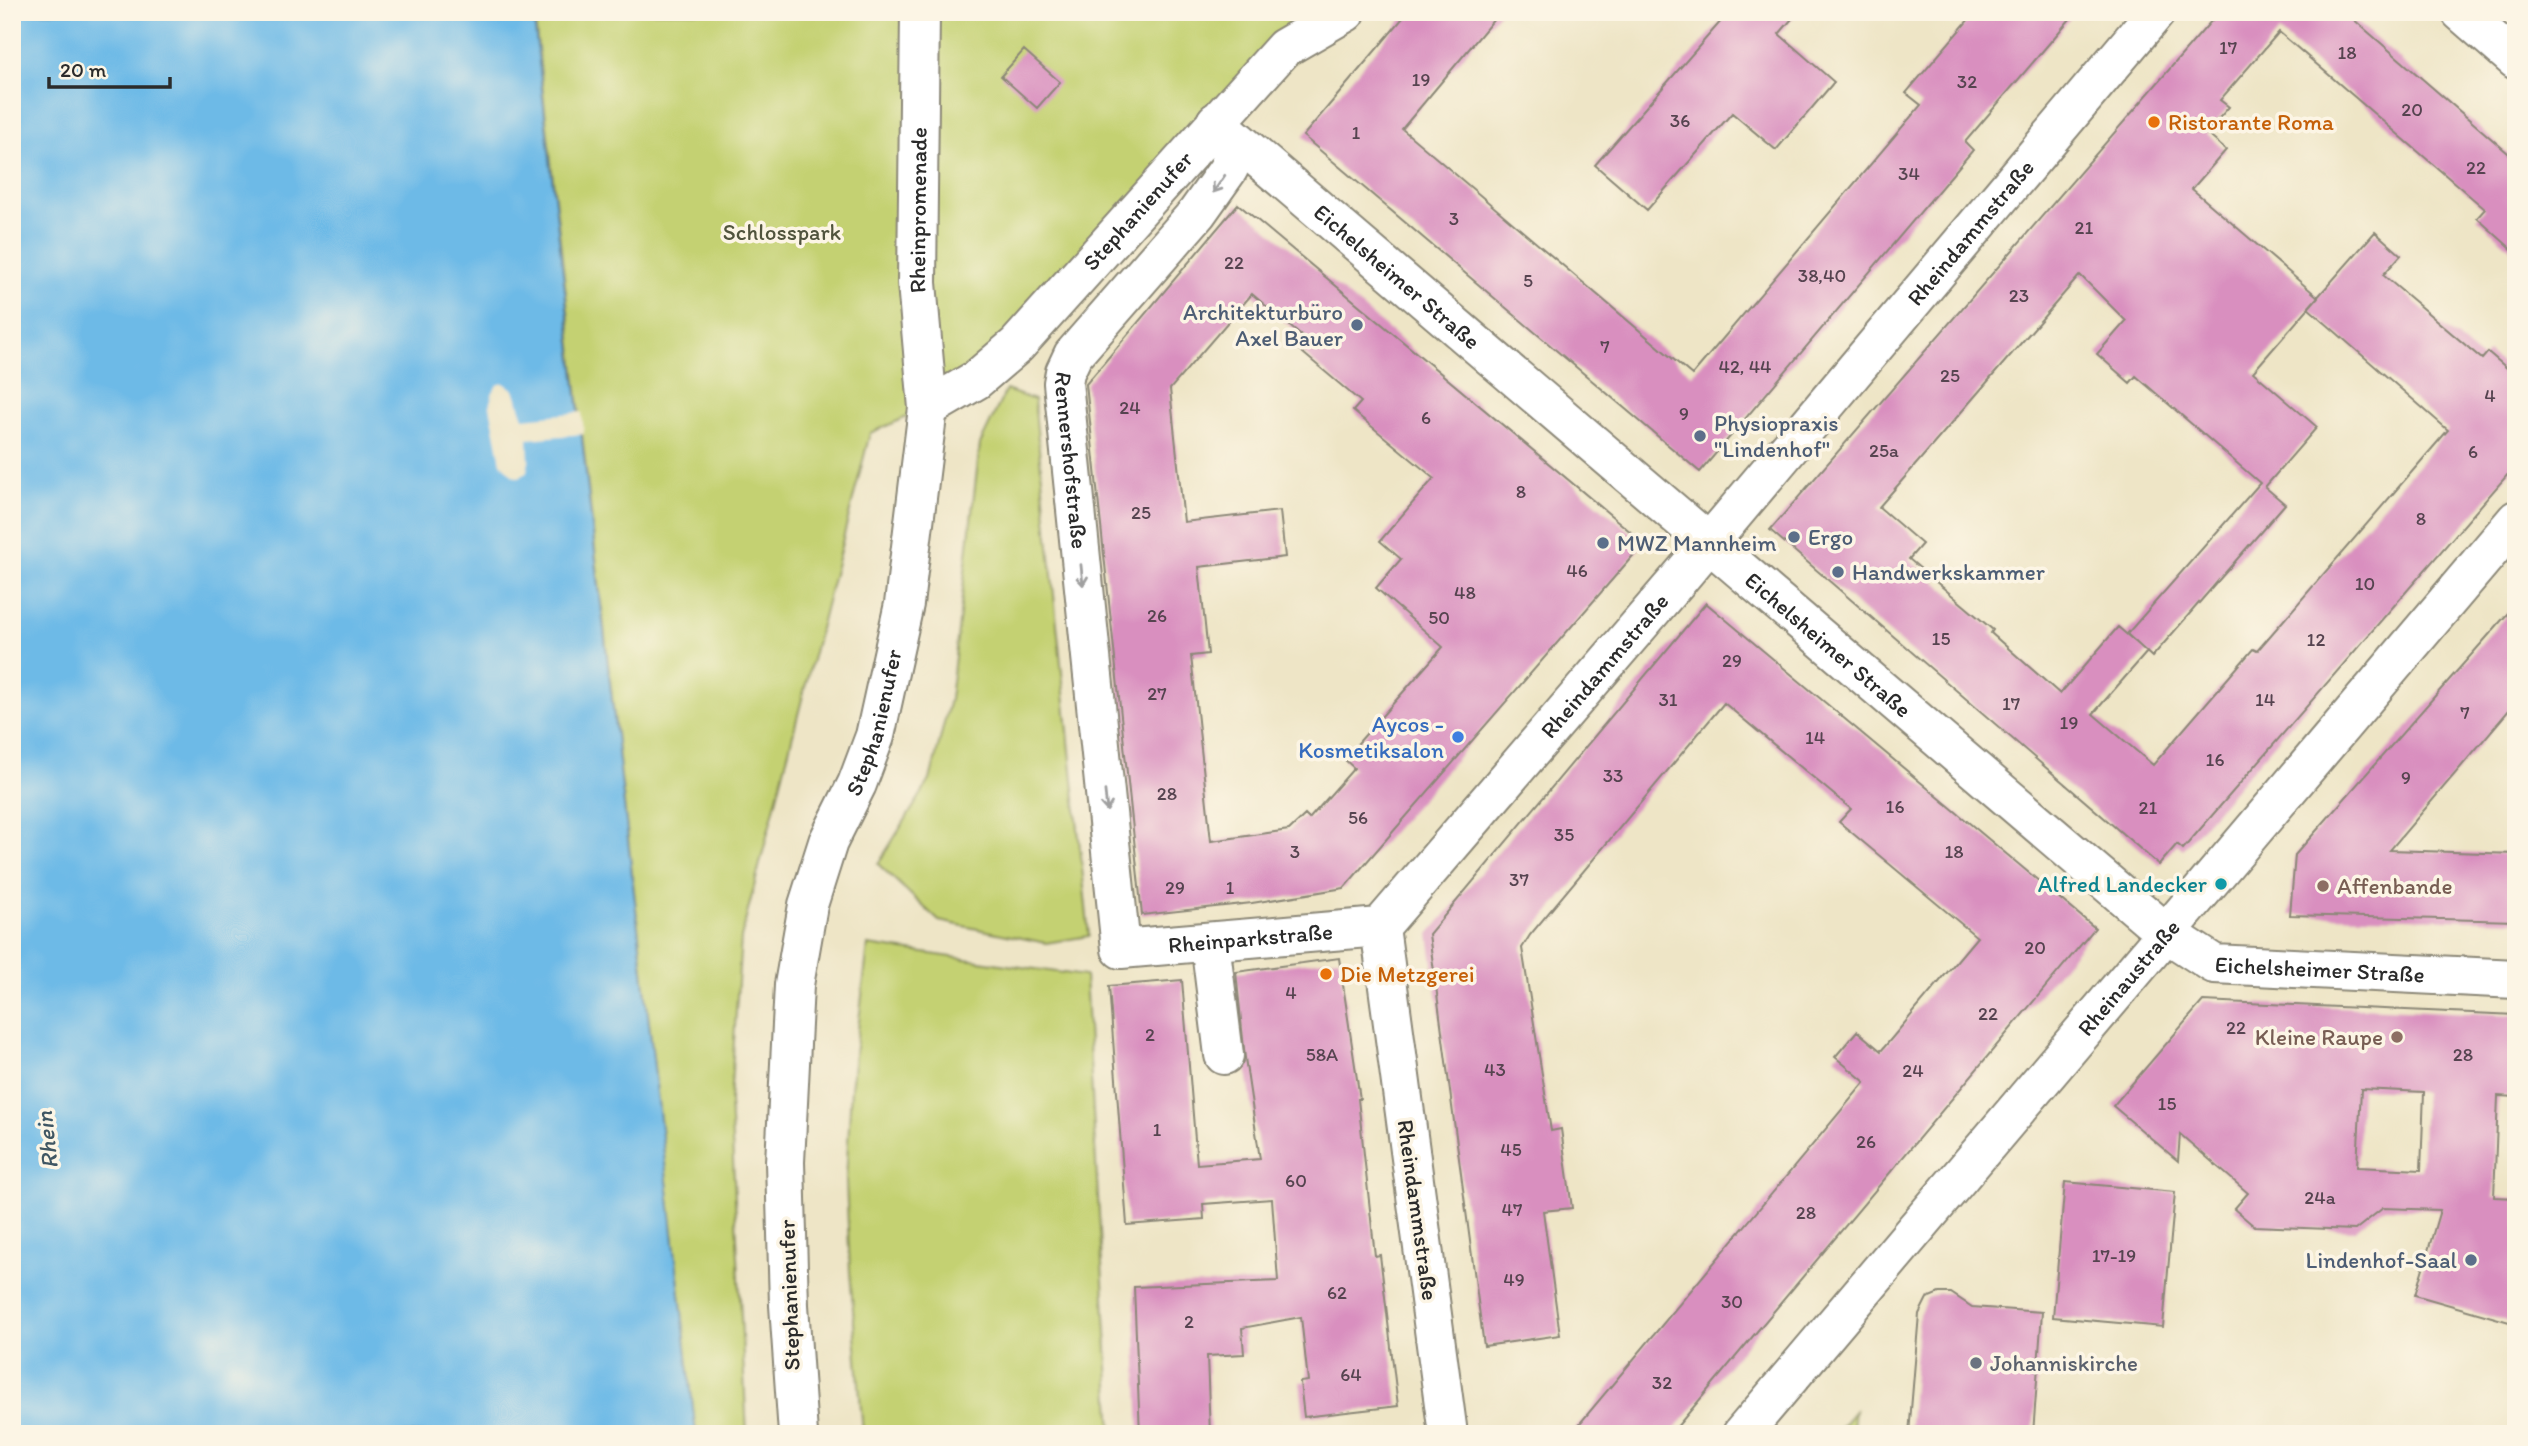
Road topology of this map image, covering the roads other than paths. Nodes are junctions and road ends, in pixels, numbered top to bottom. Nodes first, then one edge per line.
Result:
1 (920, 12) edge
2 (1346, 12) edge
3 (2156, 12) edge
4 (2461, 12) edge
5 (2516, 60) edge
6 (1216, 122) junction
7 (928, 408) junction
8 (2516, 520) edge
9 (1709, 543) junction
10 (1380, 927) junction
11 (2165, 932) junction
12 (1210, 942) junction
13 (1121, 949) joint
14 (2516, 979) edge
15 (1224, 1055) dead end
16 (798, 1434) edge
17 (1448, 1434) edge
18 (1742, 1434) edge

1 - 7 street, Rheinpromenade
2 - 6 street
3 - 9 street, Rheindammstraße
4 - 5 street
6 - 7 street, Stephanienufer
6 - 9 street, Eichelsheimer Straße
6 -> 13 street, Rennershofstraße
7 - 16 street, Stephanienufer
8 - 11 street, Rheinaustraße
9 - 10 street, Rheindammstraße
9 - 11 street, Eichelsheimer Straße
10 - 12 street, Rheinparkstraße
10 - 17 street, Rheindammstraße
11 - 14 street, Eichelsheimer Straße
11 - 18 street, Rheinaustraße
12 - 13 street, Rheinparkstraße
12 - 15 street

